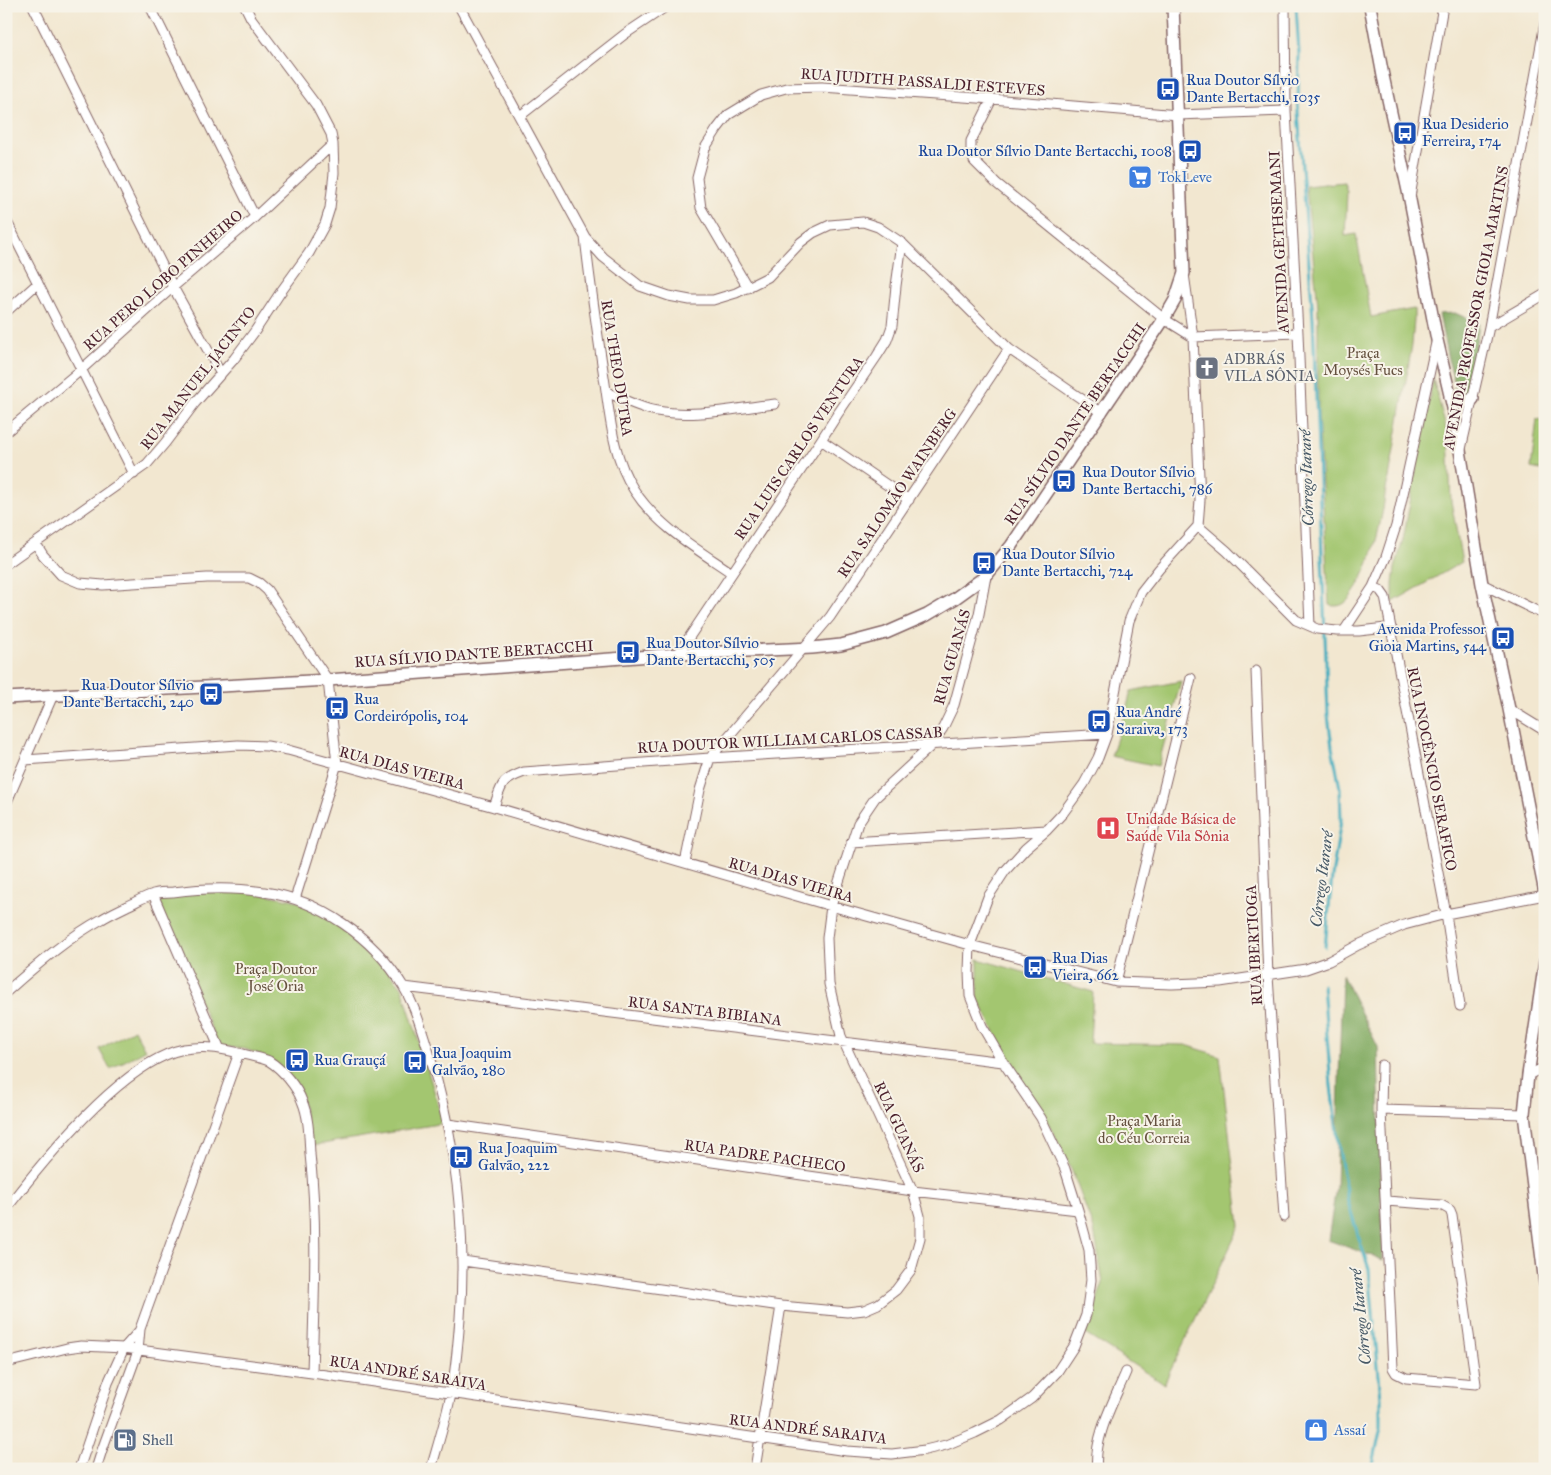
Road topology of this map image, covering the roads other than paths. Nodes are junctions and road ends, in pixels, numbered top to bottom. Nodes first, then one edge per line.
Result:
1 (33, 6) edge
2 (150, 6) edge
3 (245, 6) edge
4 (459, 6) edge
5 (667, 6) edge
6 (1173, 6) edge
7 (1285, 6) edge
8 (1370, 6) edge
9 (1443, 6) edge
10 (1545, 23) edge
11 (992, 99) junction
12 (1286, 111) junction
13 (1178, 115) junction
14 (520, 116) junction
15 (333, 144) junction
16 (1410, 200) junction
17 (255, 217) junction
18 (6, 220) edge
19 (585, 237) junction
20 (902, 243) junction
21 (1184, 273) junction
22 (38, 283) junction
23 (173, 287) junction
24 (748, 288) junction
25 (1545, 294) edge
26 (6, 312) edge
27 (1164, 319) junction
28 (1489, 327) junction
29 (1298, 333) junction
30 (1193, 337) junction
31 (1437, 340) junction
32 (1009, 349) junction
33 (82, 369) junction
34 (221, 374) junction
35 (1430, 374) junction
36 (1447, 381) junction
37 (606, 392) junction
38 (1450, 397) junction
39 (1473, 399) junction
40 (775, 404) dead end
41 (1102, 412) junction
42 (6, 432) edge
43 (821, 440) junction
44 (1461, 451) junction
45 (134, 474) junction
46 (909, 500) junction
47 (1198, 526) junction
48 (36, 544) junction
49 (6, 564) edge
50 (732, 573) junction
51 (986, 576) junction
52 (1482, 584) junction
53 (1373, 587) junction
54 (1356, 613) junction
55 (1545, 615) edge
56 (1314, 627) junction
57 (1392, 630) junction
58 (1340, 631) junction
59 (1359, 631) junction
60 (804, 649) junction
61 (678, 654) junction
62 (1256, 671) dead end
63 (1191, 678) dead end
64 (328, 680) junction
65 (53, 695) junction
66 (6, 698) edge
67 (1509, 709) junction
68 (1545, 731) edge
69 (1107, 734) junction
70 (931, 746) junction
71 (710, 758) junction
72 (25, 760) junction
73 (336, 764) junction
74 (6, 804) edge
75 (494, 807) junction
76 (1048, 830) junction
77 (851, 842) junction
78 (1540, 847) edge
79 (685, 863) junction
80 (153, 894) junction
81 (1545, 894) edge
82 (295, 899) junction
83 (832, 906) junction
84 (1446, 914) junction
85 (970, 945) junction
86 (1545, 961) edge
87 (1268, 976) junction
88 (1116, 982) junction
89 (404, 987) junction
90 (6, 992) edge
91 (1460, 1006) dead end
92 (844, 1042) junction
93 (219, 1047) junction
94 (239, 1053) junction
95 (1003, 1062) junction
96 (1382, 1065) dead end
97 (1545, 1067) edge
98 (1528, 1075) junction
99 (1381, 1110) junction
100 (1524, 1114) junction
101 (448, 1124) junction
102 (1545, 1180) edge
103 (1533, 1185) junction
104 (913, 1191) junction
105 (1386, 1201) junction
106 (6, 1209) edge
107 (1078, 1210) junction
108 (1284, 1217) dead end
109 (463, 1261) junction
110 (1544, 1277) edge
111 (780, 1306) junction
112 (140, 1329) junction
113 (124, 1348) junction
114 (138, 1351) junction
115 (6, 1363) edge
116 (1126, 1372) dead end
117 (312, 1373) junction
118 (451, 1394) junction
119 (760, 1438) junction
120 (79, 1469) edge
121 (96, 1469) edge
122 (431, 1469) edge
123 (755, 1469) edge
124 (1097, 1469) edge

1 - 23 street
2 - 17 street
3 - 15 street, RUA MANUEL JACINTO
4 - 14 street
5 - 14 street
6 - 13 street, RUA SÍLVIO DANTE BERTACCHI
7 - 12 street, AVENIDA GETHSEMANI
8 - 16 street
9 - 16 street
10 - 28 street, AVENIDA PROFESSOR GIOIA MARTINS
11 - 13 street, RUA JUDITH PASSALDI ESTEVES
11 - 24 street, RUA JUDITH PASSALDI ESTEVES
11 - 27 street
12 - 13 street, RUA JUDITH PASSALDI ESTEVES
12 - 29 street, AVENIDA GETHSEMANI
13 - 21 street, RUA SÍLVIO DANTE BERTACCHI
14 - 19 street
15 - 17 street, RUA PERO LOBO PINHEIRO
15 - 34 street, RUA MANUEL JACINTO
16 - 31 street
17 - 23 street, RUA PERO LOBO PINHEIRO
18 - 22 street
19 - 24 street
19 - 37 street, RUA THEO DUTRA
20 - 24 street
20 - 32 street
20 - 43 street, RUA LUIS CARLOS VENTURA
21 - 27 street, RUA SÍLVIO DANTE BERTACCHI
21 - 30 street
22 - 26 street
22 - 33 street
23 - 33 street, RUA PERO LOBO PINHEIRO
23 - 34 street
25 - 28 street
27 - 30 street
27 - 41 street, RUA SÍLVIO DANTE BERTACCHI
28 - 39 street, AVENIDA PROFESSOR GIOIA MARTINS
29 - 30 street
29 - 56 street, AVENIDA GETHSEMANI
30 - 47 street
31 - 35 street
31 - 36 street
32 - 41 street
32 - 46 street, RUA SALOMÃO WAINBERG
33 - 42 street, RUA PERO LOBO PINHEIRO
33 - 45 street
34 - 45 street, RUA MANUEL JACINTO
35 - 36 street
35 - 53 street
36 - 38 street
37 - 40 street
37 - 50 street, RUA THEO DUTRA
38 - 39 street
38 - 44 street
39 - 44 street, AVENIDA PROFESSOR GIOIA MARTINS
41 - 51 street, RUA SÍLVIO DANTE BERTACCHI
43 - 46 street
43 - 50 street, RUA LUIS CARLOS VENTURA
44 - 52 street, AVENIDA PROFESSOR GIOIA MARTINS
45 - 48 street, RUA MANUEL JACINTO
46 - 60 street, RUA SALOMÃO WAINBERG
47 - 56 street
47 - 69 street, RUA ANDRÉ SARAIVA
48 - 49 street, RUA MANUEL JACINTO
48 - 64 street
50 - 61 street, RUA LUIS CARLOS VENTURA
51 - 60 street, RUA SÍLVIO DANTE BERTACCHI
51 - 70 street, RUA GUANÁS
52 - 55 street
52 - 67 street, AVENIDA PROFESSOR GIOIA MARTINS
53 - 54 street
53 - 57 street, RUA INOCÊNCIO SERAFICO
54 - 58 street
54 - 59 street
56 - 58 street
57 - 59 street
57 - 84 street, RUA INOCÊNCIO SERAFICO
58 - 59 street
60 - 61 street, RUA SÍLVIO DANTE BERTACCHI
60 - 71 street, RUA SALOMÃO WAINBERG
61 - 64 street, RUA SÍLVIO DANTE BERTACCHI
62 - 87 street, RUA IBERTIOGA
63 - 88 street
64 - 65 street, RUA SÍLVIO DANTE BERTACCHI
64 - 73 street
65 - 66 street, RUA SÍLVIO DANTE BERTACCHI
65 - 72 street
67 - 68 street
67 - 78 street, AVENIDA PROFESSOR GIOIA MARTINS
69 - 70 street, RUA DOUTOR WILLIAM CARLOS CASSAB
69 - 76 street, RUA ANDRÉ SARAIVA
70 - 71 street, RUA DOUTOR WILLIAM CARLOS CASSAB
70 - 77 street, RUA GUANÁS
71 - 75 street, RUA DOUTOR WILLIAM CARLOS CASSAB
71 - 79 street
72 - 73 street, RUA DIAS VIEIRA
72 - 74 street
73 - 75 street, RUA DIAS VIEIRA
73 - 82 street
75 - 79 street, RUA DIAS VIEIRA
76 - 77 street
76 - 85 street, RUA ANDRÉ SARAIVA
77 - 83 street, RUA GUANÁS
78 - 81 street, AVENIDA PROFESSOR GIOIA MARTINS
79 - 83 street, RUA DIAS VIEIRA
80 - 82 street
80 - 90 street
80 - 93 street
81 - 84 street, RUA DIAS VIEIRA
82 - 89 street
83 - 85 street, RUA DIAS VIEIRA
83 - 92 street, RUA GUANÁS
84 - 87 street, RUA DIAS VIEIRA
84 - 91 street, RUA INOCÊNCIO SERAFICO
85 - 88 street, RUA DIAS VIEIRA
85 - 95 street, RUA ANDRÉ SARAIVA
86 - 98 street
87 - 88 street, RUA DIAS VIEIRA
87 - 108 street, RUA IBERTIOGA
89 - 92 street, RUA SANTA BIBIANA
89 - 101 street
92 - 95 street, RUA SANTA BIBIANA
92 - 104 street, RUA GUANÁS
93 - 94 street
93 - 106 street
94 - 112 street
94 - 117 street
95 - 107 street, RUA ANDRÉ SARAIVA
96 - 99 street
97 - 98 street
98 - 100 street
99 - 100 street
99 - 105 street
100 - 103 street
101 - 104 street, RUA PADRE PACHECO
101 - 109 street
102 - 103 street
103 - 110 street
104 - 107 street, RUA PADRE PACHECO
104 - 111 street, RUA GUANÁS
105 - 105 street
107 - 119 street, RUA ANDRÉ SARAIVA
109 - 111 street, RUA GUANÁS
109 - 118 street
111 - 119 street
112 - 113 street
112 - 114 street
113 - 114 street, RUA ANDRÉ SARAIVA
113 - 115 street, RUA ANDRÉ SARAIVA
113 - 120 street
114 - 117 street, RUA ANDRÉ SARAIVA
114 - 121 street
116 - 124 street
117 - 118 street, RUA ANDRÉ SARAIVA
118 - 119 street, RUA ANDRÉ SARAIVA
118 - 122 street
119 - 123 street

